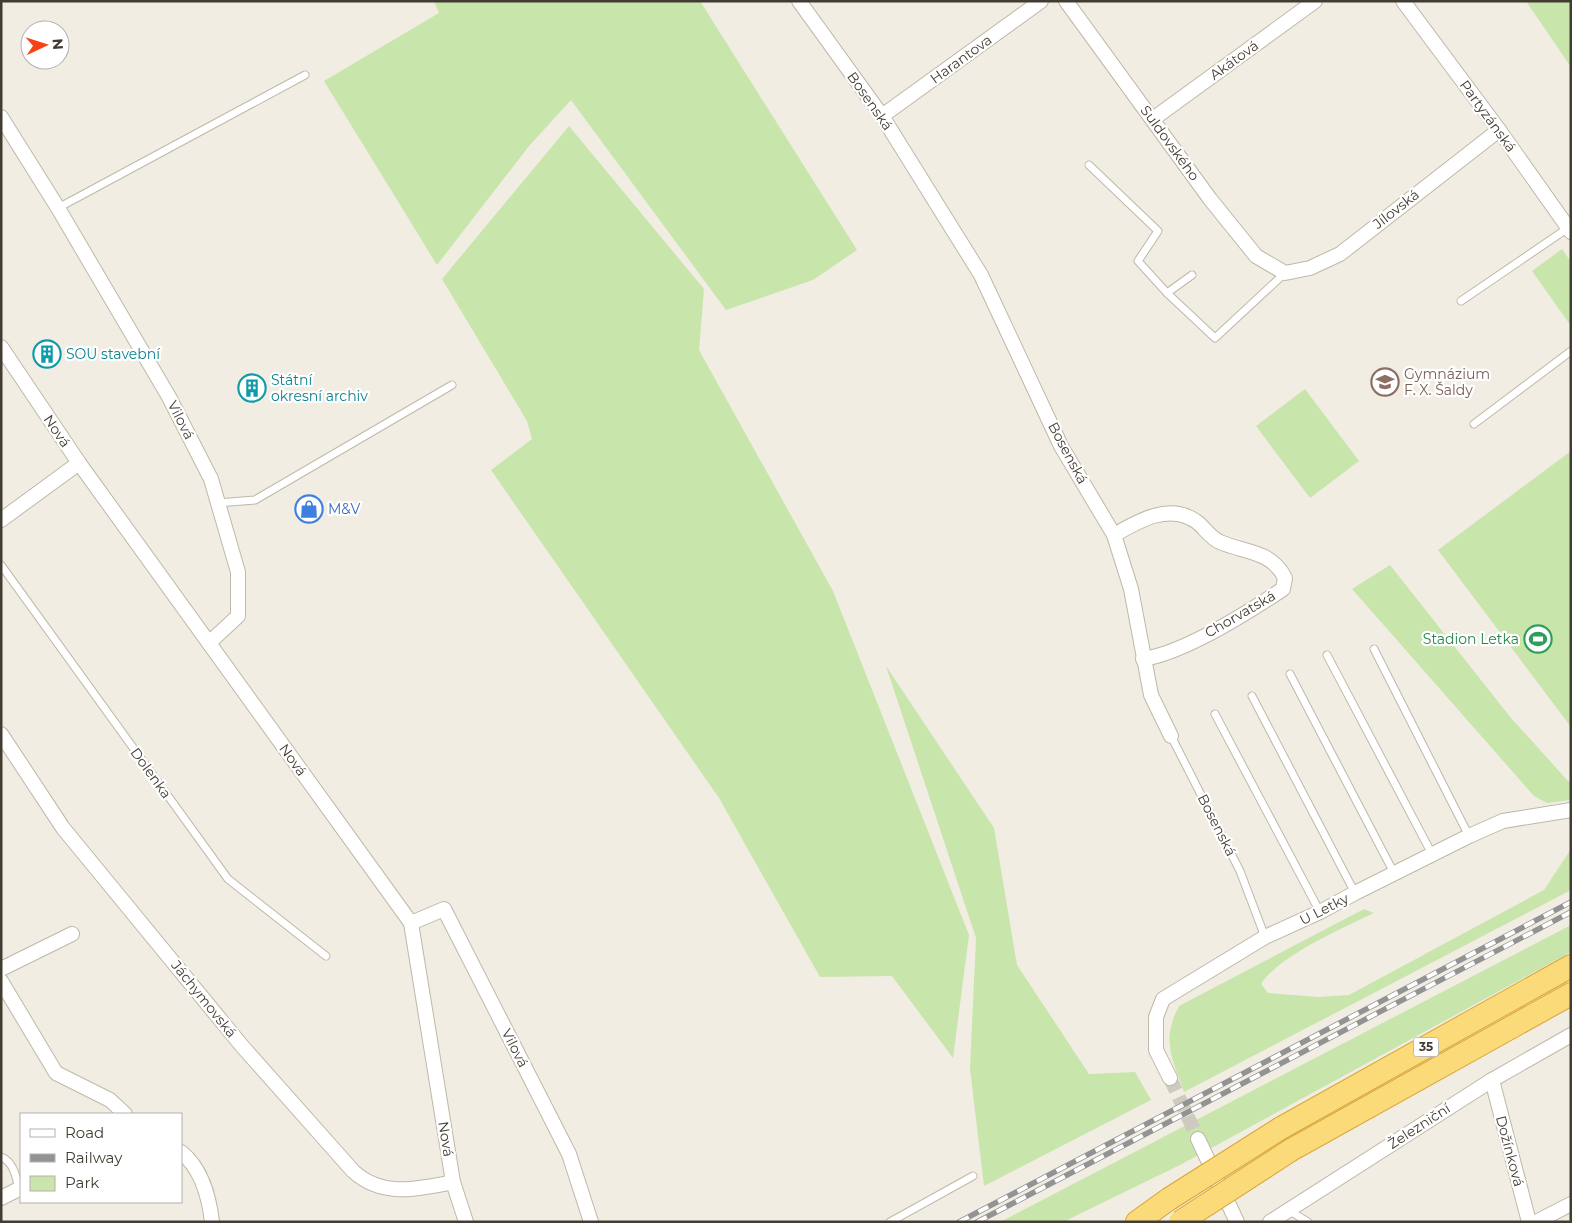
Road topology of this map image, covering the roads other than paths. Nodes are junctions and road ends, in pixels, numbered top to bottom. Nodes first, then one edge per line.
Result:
1 (799, 1) edge
2 (1041, 1) edge
3 (1066, 1) edge
4 (1315, 1) edge
5 (1403, 1) edge
6 (305, 75) dead end
7 (882, 116) junction
8 (1, 117) edge
9 (1153, 120) junction
10 (1499, 130) junction
11 (1089, 165) dead end
12 (58, 208) junction
13 (1569, 230) edge
14 (1285, 273) junction
15 (1192, 275) dead end
16 (1167, 293) junction
17 (1461, 301) dead end
18 (1, 347) edge
19 (1571, 351) edge
20 (452, 385) dead end
21 (1474, 424) dead end
22 (79, 463) junction
23 (216, 503) junction
24 (1, 520) edge
25 (1114, 535) junction
26 (1, 565) edge
27 (208, 643) junction
28 (1374, 649) dead end
29 (1327, 655) dead end
30 (1143, 660) junction
31 (1290, 674) dead end
32 (1252, 696) dead end
33 (1215, 714) dead end
34 (1, 734) edge
35 (1171, 736) joint
36 (1571, 810) edge
37 (1469, 836) junction
38 (1432, 854) junction
39 (1394, 873) junction
40 (1355, 893) junction
41 (1320, 912) junction
42 (411, 923) junction
43 (72, 934) dead end
44 (1265, 938) junction
45 (326, 956) dead end
46 (1571, 966) edge
47 (1, 969) edge
48 (2, 987) edge
49 (1571, 994) edge
50 (1571, 1035) edge
51 (1170, 1078) tunnel mouth
52 (1492, 1080) junction
53 (124, 1113) edge
54 (1198, 1139) tunnel mouth
55 (182, 1153) edge
56 (1, 1157) edge
57 (973, 1176) dead end
58 (453, 1182) junction
59 (20, 1188) edge
60 (1, 1198) edge
61 (1571, 1204) edge
62 (1288, 1210) junction
63 (212, 1222) edge
64 (466, 1222) edge
65 (591, 1222) edge
66 (890, 1222) edge
67 (1137, 1222) edge
68 (1180, 1222) edge
69 (1236, 1222) edge
70 (1270, 1222) edge
71 (1308, 1222) edge
72 (1529, 1222) edge
73 (1536, 1222) edge

1 - 7 street, Bosenská
2 - 7 street, Harantova
3 - 9 street, Suldovského
4 - 9 street, Akátová
5 - 10 street, Partyzánská
6 - 12 lane
7 - 25 street, Bosenská
8 - 12 street, Vilová
9 - 14 street, Suldovského
10 - 13 street, Partyzánská
10 - 14 street, Jílovská
11 - 16 lane
12 - 23 street, Vilová
13 - 17 lane
14 - 16 lane
15 - 16 lane
18 - 22 street, Nová
19 - 21 lane
20 - 23 lane
22 - 24 street
22 - 27 street, Nová
23 - 27 street, Vilová
25 - 30 street, Bosenská
25 - 30 street, Chorvatská
26 - 45 lane, Dolenka
27 - 42 street, Nová
28 - 37 lane
29 - 38 lane
30 - 35 street, Bosenská
31 - 39 lane
32 - 40 lane
33 - 41 lane
34 - 58 street, Jáchymovská
35 - 44 lane, Bosenská
36 - 37 street, U Letky
37 - 38 street, U Letky
38 - 39 street, U Letky
39 - 40 street, U Letky
40 - 41 street, U Letky
41 - 44 street, U Letky
42 - 58 street, Nová
42 - 65 street, Vilová
43 - 47 street
44 - 51 street, U Letky
46 - 67 highway, 35, bridge
48 - 53 street
49 - 68 highway, 35, bridge
50 - 52 street, Železniční
52 - 62 street, Železniční
52 - 72 street, Dožínková
54 - 69 street
55 - 63 street
56 - 59 lane
57 - 66 lane
58 - 64 street, Nová
59 - 60 street
61 - 73 street
62 - 70 street, Železniční
62 - 71 lane

